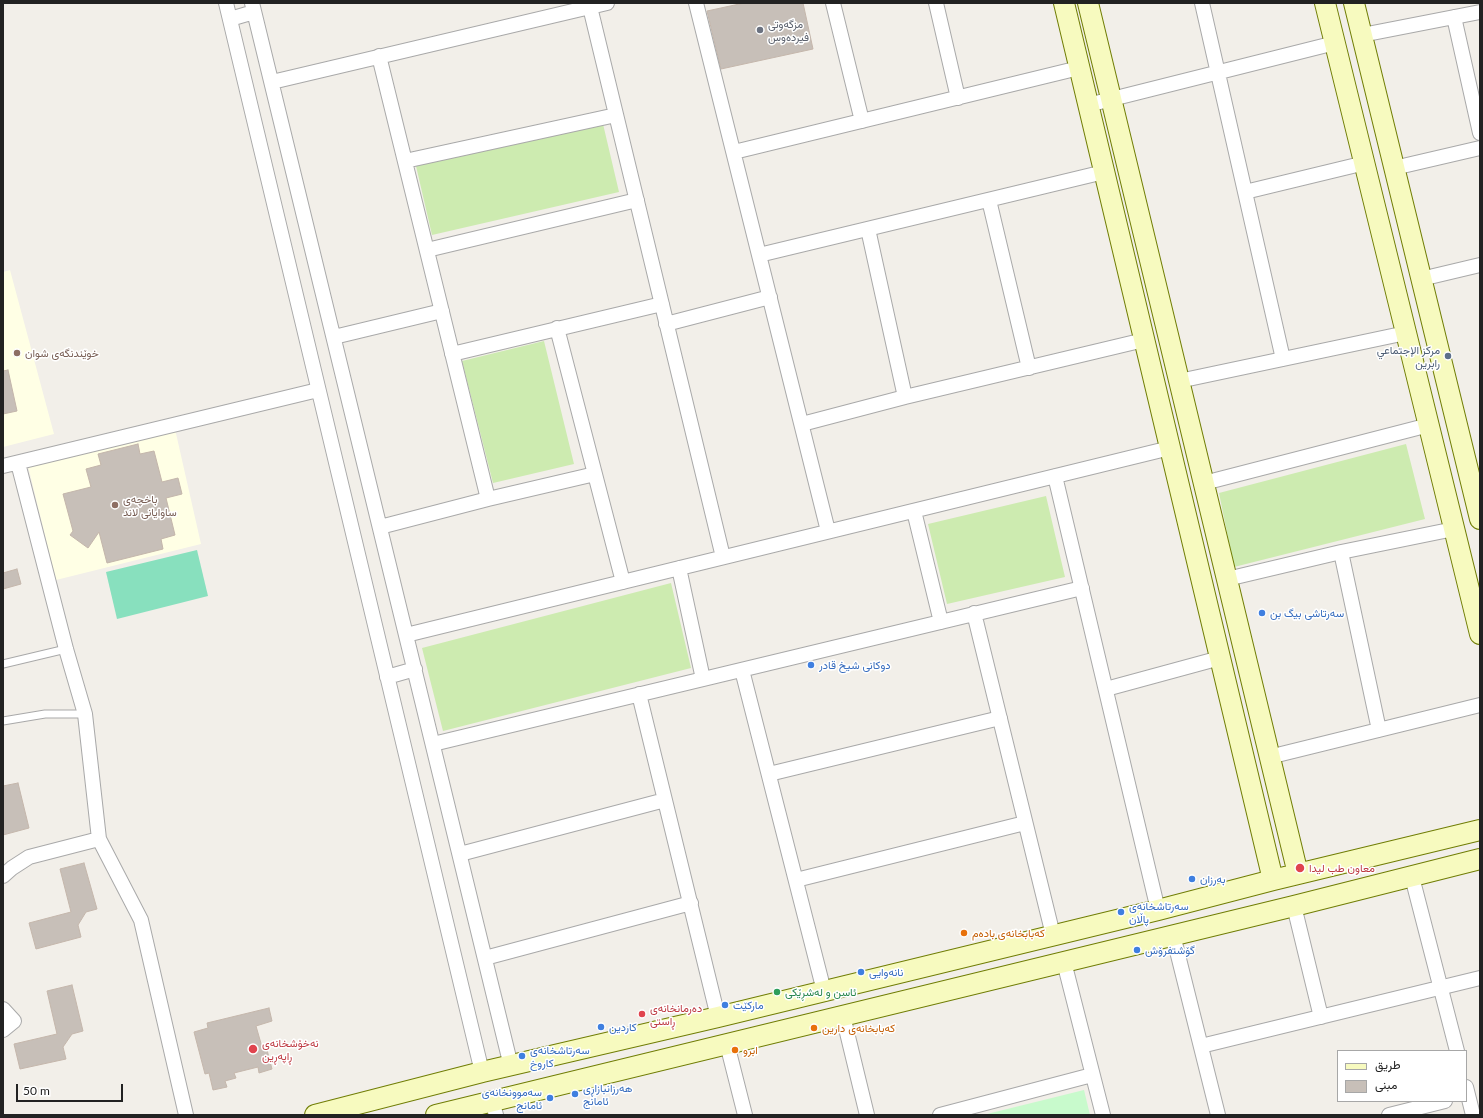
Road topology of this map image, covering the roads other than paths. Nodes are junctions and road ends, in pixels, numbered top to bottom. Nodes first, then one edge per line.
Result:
1 (226, 3) edge
2 (607, 3) edge
3 (696, 3) edge
4 (833, 3) edge
5 (936, 3) edge
6 (1064, 3) edge
7 (1088, 3) edge
8 (1202, 3) edge
9 (1325, 3) edge
10 (1354, 3) edge
11 (253, 7) edge
12 (590, 7) junction
13 (1480, 12) edge
14 (1454, 17) junction
15 (230, 19) junction
16 (1362, 35) junction
17 (1335, 43) junction
18 (379, 56) junction
19 (1079, 68) junction
20 (1218, 73) junction
21 (272, 82) junction
22 (958, 98) junction
23 (1111, 99) junction
24 (1088, 105) junction
25 (616, 115) junction
26 (862, 121) junction
27 (1480, 133) edge
28 (1480, 148) edge
29 (734, 152) junction
30 (405, 161) junction
31 (1365, 163) junction
32 (1394, 168) junction
33 (1104, 172) junction
34 (1245, 192) junction
35 (637, 200) junction
36 (989, 200) junction
37 (1407, 222) junction
38 (1381, 228) junction
39 (868, 229) junction
40 (427, 250) junction
41 (759, 255) junction
42 (1480, 265) edge
43 (1421, 279) junction
44 (770, 297) junction
45 (662, 304) junction
46 (442, 311) junction
47 (666, 324) junction
48 (557, 328) junction
49 (1406, 332) junction
50 (334, 337) junction
51 (1144, 340) junction
52 (452, 354) junction
53 (1283, 358) junction
54 (1029, 368) junction
55 (1179, 381) junction
56 (318, 390) junction
57 (905, 397) junction
58 (802, 424) junction
59 (1429, 425) junction
60 (1170, 448) junction
61 (18, 463) junction
62 (3, 466) edge
63 (595, 474) junction
64 (1055, 476) junction
65 (1204, 483) junction
66 (488, 499) junction
67 (914, 511) junction
68 (1480, 519) edge
69 (380, 527) junction
70 (1454, 529) junction
71 (828, 531) junction
72 (1340, 552) junction
73 (724, 557) junction
74 (679, 568) junction
75 (1227, 579) junction
76 (624, 582) junction
77 (1082, 588) junction
78 (974, 613) junction
79 (941, 622) junction
80 (1480, 634) edge
81 (406, 635) junction
82 (66, 649) junction
83 (1220, 658) junction
84 (3, 664) edge
85 (415, 670) junction
86 (742, 670) junction
87 (387, 677) junction
88 (703, 679) junction
89 (1106, 689) junction
90 (639, 694) junction
91 (1480, 705) edge
92 (85, 714) junction
93 (1000, 718) junction
94 (3, 722) edge
95 (1379, 730) junction
96 (433, 744) junction
97 (1269, 757) junction
98 (769, 774) junction
99 (665, 800) junction
100 (1026, 823) junction
101 (1480, 830) edge
102 (99, 839) junction
103 (460, 854) junction
104 (1480, 859) edge
105 (1298, 874) junction
106 (3, 876) edge
107 (1412, 877) junction
108 (796, 880) junction
109 (1273, 880) junction
110 (691, 903) junction
111 (1294, 906) junction
112 (1158, 910) junction
113 (1053, 935) junction
114 (1173, 935) junction
115 (989, 951) junction
116 (485, 958) junction
117 (1064, 962) junction
118 (1480, 978) edge
119 (996, 979) junction
120 (1441, 988) junction
121 (824, 991) junction
122 (3, 1009) edge
123 (842, 1016) junction
124 (718, 1017) junction
125 (1321, 1017) junction
126 (3, 1030) edge
127 (727, 1044) junction
128 (1201, 1046) junction
129 (1457, 1050) edge
130 (511, 1066) junction
131 (482, 1072) junction
132 (1092, 1075) junction
133 (1467, 1093) edge
134 (1441, 1102) edge
135 (494, 1108) edge
136 (186, 1115) edge
137 (315, 1115) edge
138 (436, 1115) edge
139 (745, 1115) edge
140 (867, 1115) edge
141 (940, 1115) edge
142 (1103, 1115) edge
143 (1218, 1115) edge
144 (1389, 1115) edge
145 (1473, 1115) edge

1 - 15 street
2 - 12 street
3 - 29 street
4 - 26 street
5 - 22 street
6 - 19 street
7 - 23 street
8 - 20 street
9 - 17 street
10 - 16 street
11 - 15 street
11 - 21 street
12 - 18 street
12 - 25 street
13 - 14 street
14 - 16 street
14 - 27 street
15 - 56 street
16 - 32 street
17 - 20 street
17 - 31 street
18 - 21 street
18 - 30 street
19 - 22 street
19 - 24 street
20 - 23 street
20 - 34 street
21 - 50 street
22 - 26 street
23 - 24 street
23 - 55 street
24 - 33 street
25 - 30 street
25 - 35 street
26 - 29 street
28 - 32 street
29 - 41 street
30 - 40 street
31 - 34 street
31 - 38 street
32 - 37 street
33 - 36 street
33 - 51 street
34 - 53 street
35 - 40 street
35 - 45 street
36 - 39 street
36 - 54 street
37 - 38 street
37 - 43 street
38 - 49 street
39 - 41 street
39 - 57 street
40 - 46 street
41 - 44 street
42 - 43 street
43 - 68 street
44 - 47 street
44 - 58 street
45 - 47 street
45 - 48 street
46 - 50 street
46 - 52 street
47 - 73 street
48 - 52 street
48 - 63 street
49 - 53 street
49 - 59 street
50 - 69 street
51 - 54 street
51 - 60 street
52 - 66 street
53 - 55 street
54 - 57 street
55 - 65 street
56 - 61 street
56 - 87 street
57 - 58 street
58 - 71 street
59 - 65 street
59 - 70 street
60 - 64 street
60 - 83 street
61 - 62 street
61 - 82 street
63 - 66 street
63 - 76 street
64 - 67 street
64 - 77 street
65 - 75 street
66 - 69 street
67 - 71 street
67 - 79 street
69 - 81 street
70 - 72 street
70 - 80 street
71 - 73 street
72 - 75 street
72 - 95 street
73 - 74 street
74 - 76 street
74 - 88 street
75 - 97 street
76 - 81 street
77 - 78 street
77 - 89 street
78 - 79 street
78 - 93 street
79 - 86 street
81 - 85 street
82 - 84 lane
82 - 92 street
83 - 89 street
83 - 109 street
85 - 87 street
85 - 96 street
86 - 88 street
86 - 98 street
87 - 131 street
88 - 90 street
89 - 112 street
90 - 96 street
90 - 99 street
91 - 95 street
92 - 94 lane
92 - 102 street
93 - 98 street
93 - 100 street
95 - 97 street
96 - 103 street
97 - 105 street
98 - 108 street
99 - 103 street
99 - 110 street
100 - 108 street
100 - 113 street
101 - 105 street
102 - 106 street
102 - 136 street
103 - 116 street
104 - 107 street
105 - 109 street
107 - 111 street
107 - 120 street
108 - 121 street
109 - 112 street
110 - 116 street
110 - 124 street
111 - 114 street
111 - 125 street
112 - 113 street
113 - 115 street
114 - 117 street
114 - 128 street
115 - 119 street
115 - 121 street
116 - 130 street
117 - 119 street
117 - 132 street
118 - 120 street
119 - 123 street
120 - 125 street
120 - 129 street
121 - 124 street
122 - 126 street
123 - 127 street
123 - 140 street
124 - 130 street
125 - 128 street
127 - 135 street
127 - 139 street
128 - 143 street
130 - 131 street
131 - 137 street
132 - 141 street
132 - 142 street
133 - 145 street
134 - 144 street
135 - 138 street

